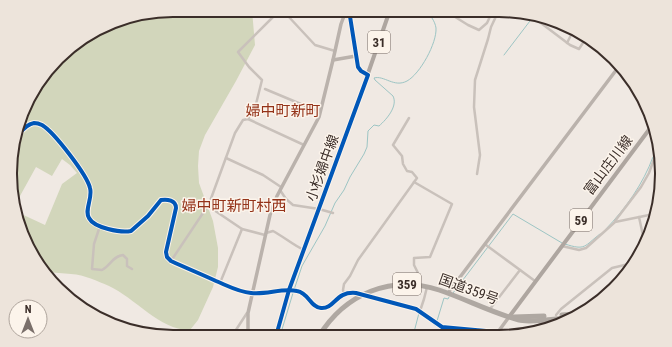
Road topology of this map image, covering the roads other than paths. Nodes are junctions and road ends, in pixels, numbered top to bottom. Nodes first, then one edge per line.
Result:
1 (274, 17) edge
2 (289, 17) edge
3 (343, 17) edge
4 (349, 17) edge
5 (388, 17) edge
6 (455, 17) edge
7 (490, 17) edge
8 (495, 17) edge
9 (540, 22) edge
10 (571, 35) edge
11 (583, 42) edge
12 (568, 43) junction
13 (335, 51) junction
14 (356, 56) junction
15 (334, 60) junction
16 (616, 70) edge
17 (368, 75) junction
18 (264, 88) dead end
19 (320, 112) junction
20 (248, 118) junction
21 (409, 118) dead end
22 (23, 130) edge
23 (649, 130) edge
24 (305, 145) junction
25 (226, 158) junction
26 (654, 158) edge
27 (477, 174) dead end
28 (414, 182) junction
29 (281, 188) junction
30 (208, 206) junction
31 (319, 209) junction
32 (333, 213) dead end
33 (650, 215) edge
34 (639, 217) junction
35 (614, 222) junction
36 (100, 226) junction
37 (242, 229) junction
38 (265, 234) junction
39 (643, 234) edge
40 (486, 245) junction
41 (562, 246) junction
42 (304, 250) junction
43 (171, 261) junction
44 (625, 265) edge
45 (132, 269) dead end
46 (520, 270) junction
47 (535, 281) junction
48 (220, 283) junction
49 (418, 285) junction
50 (427, 287) junction
51 (289, 290) junction
52 (252, 293) junction
53 (448, 293) junction
54 (344, 294) junction
55 (490, 309) junction
56 (420, 311) junction
57 (248, 313) junction
58 (565, 315) edge
59 (556, 316) junction
60 (509, 317) junction
61 (557, 318) edge
62 (544, 319) junction
63 (539, 325) edge
64 (236, 330) edge
65 (248, 330) edge
66 (278, 330) edge
67 (323, 330) edge
68 (465, 330) edge
69 (499, 330) edge

1 - 20 street
2 - 13 street
3 - 13 street
4 - 14 main road, 31
5 - 17 main road, 小杉婦中線 / 31
6 - 7 street
8 - 27 street
9 - 12 street
10 - 12 street
11 - 12 street
13 - 15 street
14 - 15 street
14 - 17 main road, 31
15 - 19 street
16 - 40 street
17 - 31 main road, 小杉婦中線 / 31
18 - 19 street
19 - 24 street
20 - 24 street
20 - 25 street
21 - 28 street
22 - 36 street
23 - 41 main road, 富山庄川線 / 59
24 - 29 street
25 - 29 street
25 - 30 street
26 - 35 street
28 - 49 street
28 - 54 street
29 - 31 street
29 - 38 street
30 - 37 street
30 - 43 street
31 - 32 street
31 - 42 main road, 小杉婦中線 / 31
33 - 34 street
34 - 35 street
34 - 39 street
35 - 41 street
36 - 43 street
36 - 45 street
37 - 38 street
37 - 48 street
38 - 42 street
38 - 52 street
40 - 46 street
40 - 53 street
41 - 47 main road, 富山庄川線 / 59
42 - 51 main road, 小杉婦中線 / 31
43 - 48 street
44 - 59 street
46 - 47 street
46 - 55 street
47 - 60 main road, 富山庄川線 / 59
48 - 52 street
49 - 50 highway, 国道359号 / 359
49 - 67 highway, 国道359号 / 359
50 - 53 highway, 国道359号 / 359
50 - 56 street
51 - 52 street
51 - 54 street
51 - 66 main road, 小杉婦中線 / 31
52 - 57 street
53 - 55 highway, 国道359号 / 359
54 - 56 street, bridge
55 - 60 highway, 国道359号 / 359
56 - 68 street
57 - 64 street
57 - 65 street
58 - 59 highway, 国道359号 / 359
59 - 60 highway, 国道359号 / 359
60 - 62 highway, 国道359号 / 359
60 - 69 street
61 - 62 highway, 国道359号 / 359
62 - 63 street

